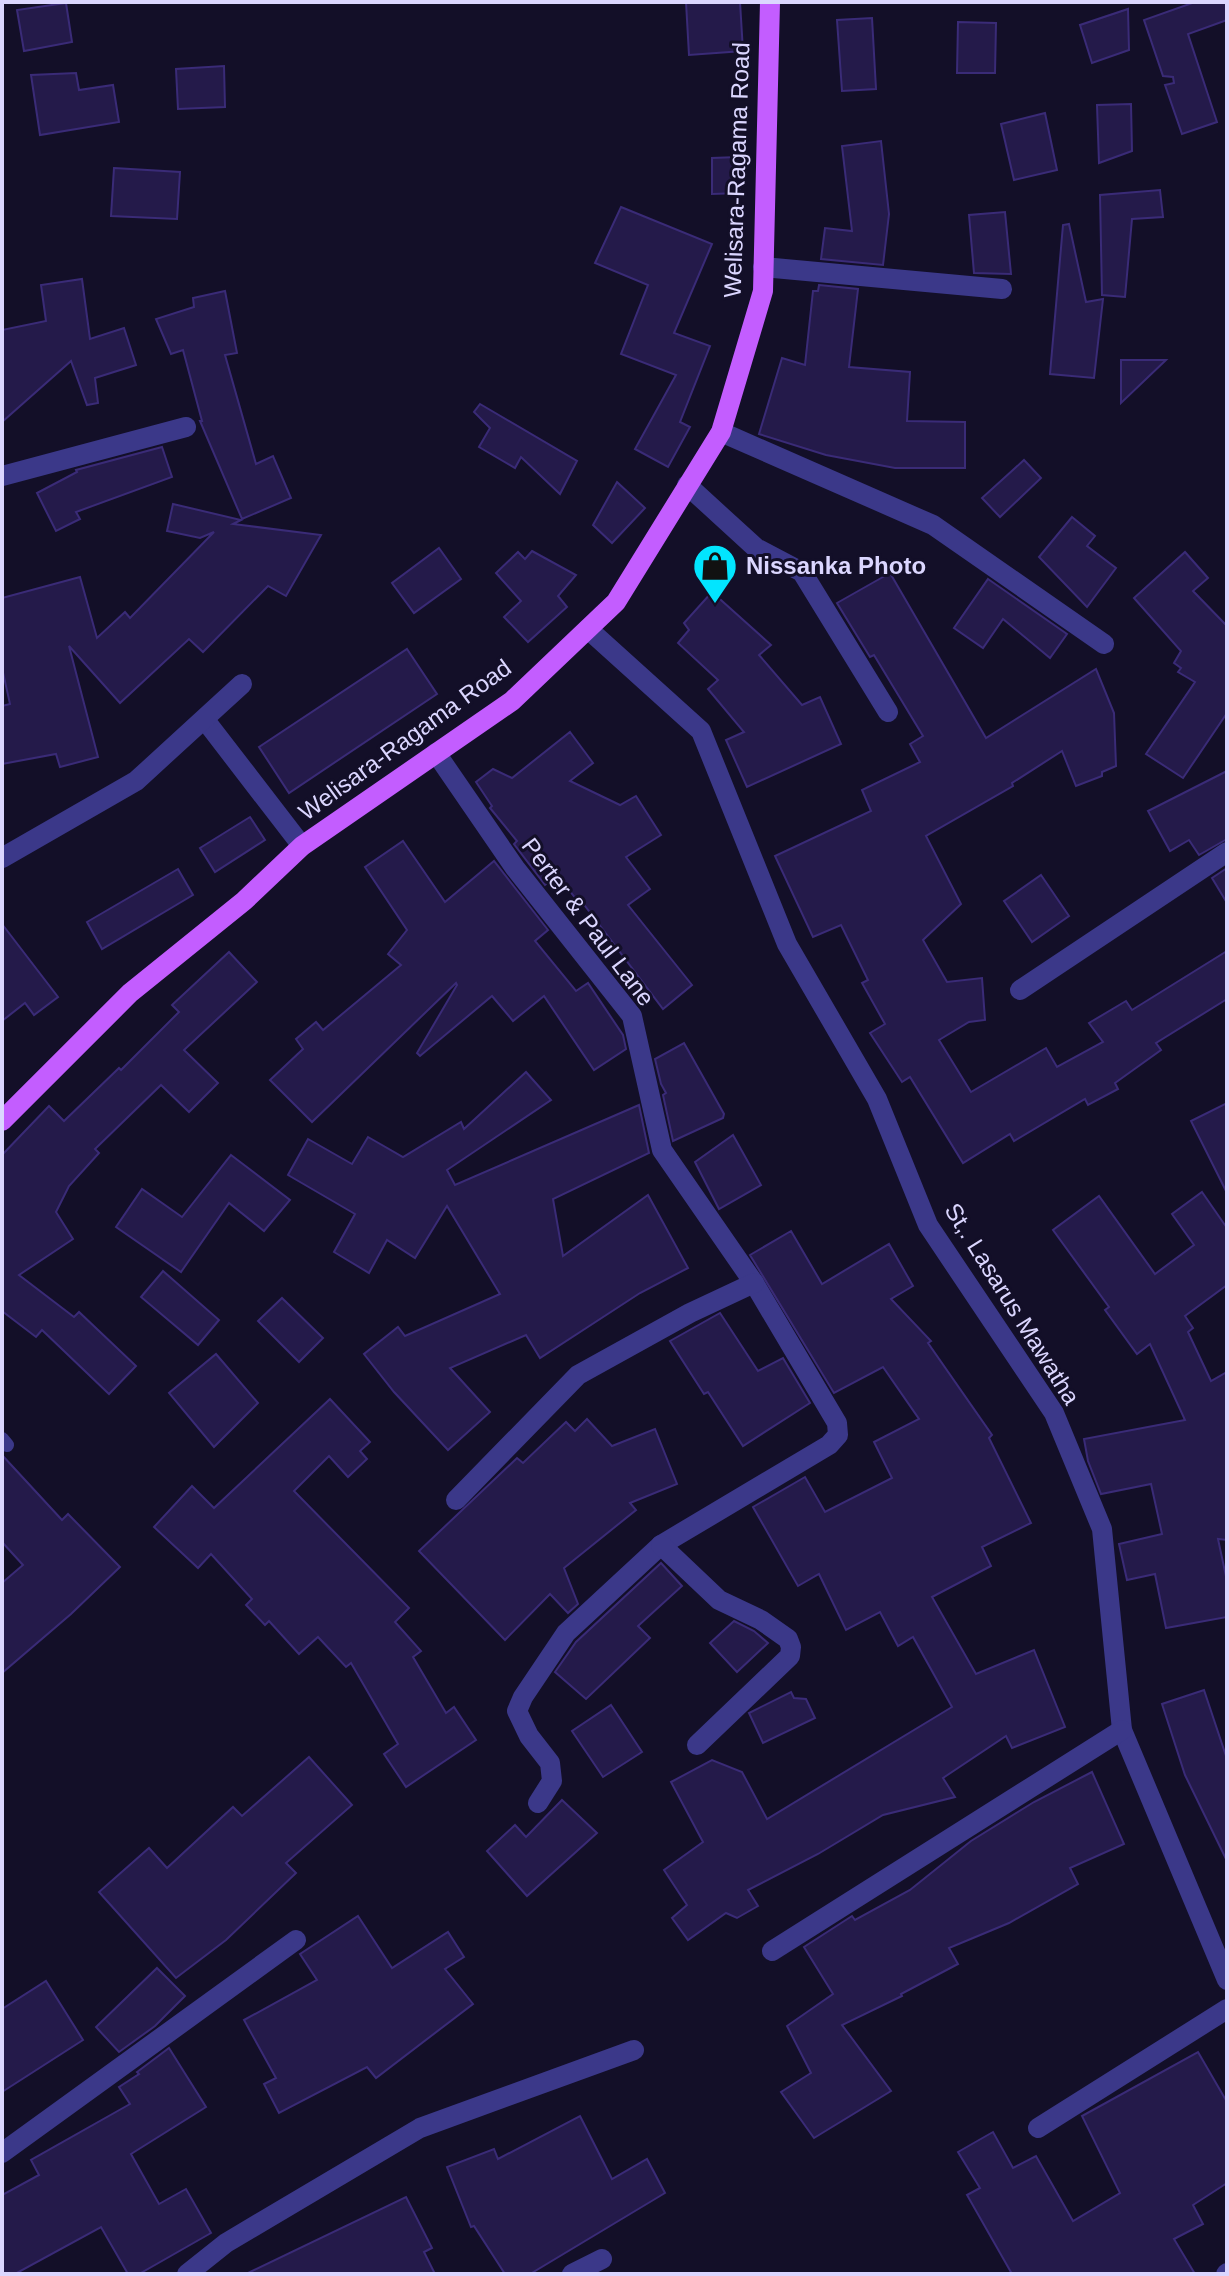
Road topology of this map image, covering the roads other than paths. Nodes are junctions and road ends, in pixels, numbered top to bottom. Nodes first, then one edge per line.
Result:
1 (770, 2) edge
2 (763, 267) junction
3 (1002, 289) dead end
4 (186, 427) dead end
5 (721, 432) junction
6 (2, 476) edge
7 (687, 485) junction
8 (588, 629) junction
9 (1104, 644) dead end
10 (242, 684) dead end
11 (888, 712) dead end
12 (205, 720) junction
13 (436, 753) junction
14 (302, 846) junction
15 (1227, 852) edge
16 (2, 858) edge
17 (1020, 990) dead end
18 (2, 1121) edge
19 (754, 1283) junction
20 (456, 1500) dead end
21 (661, 1545) junction
22 (1122, 1730) junction
23 (697, 1745) dead end
24 (538, 1803) dead end
25 (296, 1940) dead end
26 (772, 1951) dead end
27 (1227, 1980) edge
28 (1227, 2009) edge
29 (634, 2050) dead end
30 (1038, 2128) dead end
31 (2, 2153) edge
32 (602, 2259) dead end
33 (187, 2274) edge
34 (572, 2274) edge

1 - 2 main road, Welisara-Ragama Road
2 - 3 street
2 - 5 main road, Welisara-Ragama Road
4 - 6 street
5 - 7 main road, Welisara-Ragama Road
5 - 9 street
7 - 8 main road, Welisara-Ragama Road
7 - 11 street
8 - 13 main road, Welisara-Ragama Road
8 - 22 street, St,. Lasarus Mawatha
10 - 12 street
12 - 14 street
12 - 16 street
13 - 14 main road, Welisara-Ragama Road
13 - 19 street, Perter & Paul Lane
14 - 18 main road, Welisara-Ragama Road
15 - 17 street
19 - 20 street
19 - 21 street, Perter & Paul Lane
21 - 23 street
21 - 24 street
22 - 26 street
22 - 27 street, St,. Lasarus Mawatha
25 - 31 street
28 - 30 street
29 - 33 street
32 - 34 street

